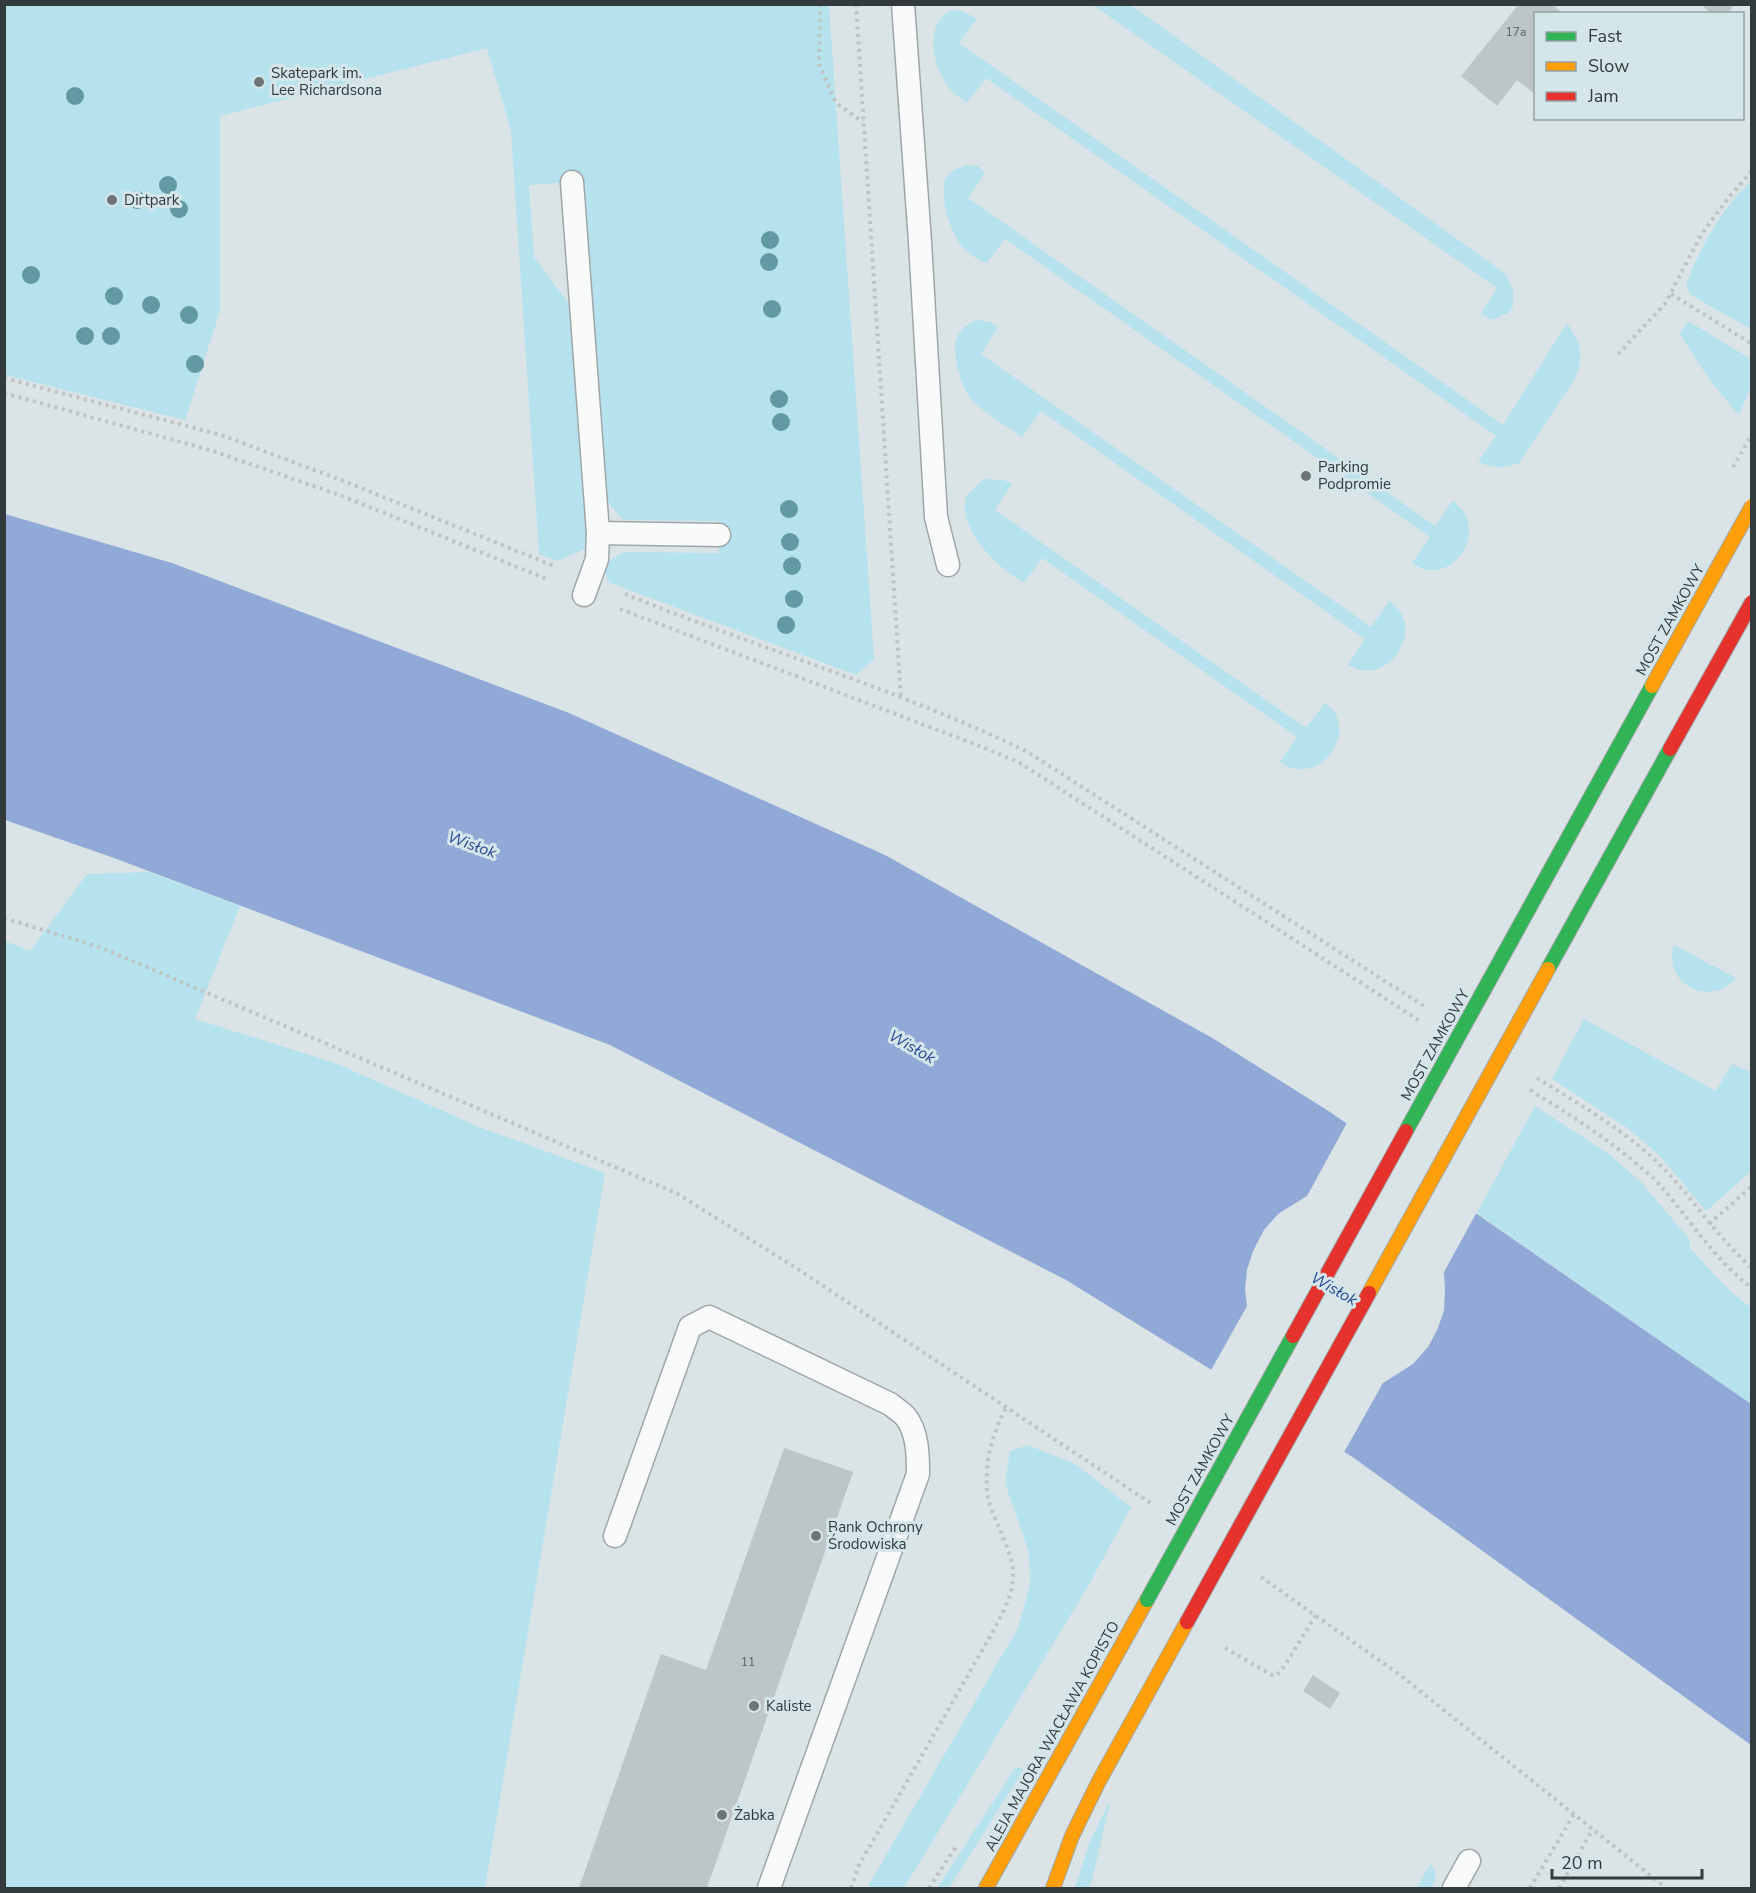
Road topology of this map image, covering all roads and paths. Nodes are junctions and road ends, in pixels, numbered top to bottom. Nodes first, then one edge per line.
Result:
1 (820, 4) edge
2 (856, 4) edge
3 (903, 4) edge
4 (864, 123) junction
5 (1752, 171) edge
6 (572, 182) dead end
7 (1671, 294) junction
8 (1752, 344) edge
9 (1618, 354) dead end
10 (4, 378) edge
11 (4, 393) edge
12 (1752, 506) edge
13 (598, 533) junction
14 (718, 534) dead end
15 (948, 565) dead end
16 (586, 587) junction
17 (1752, 602) edge
18 (901, 698) junction
19 (4, 918) edge
20 (1436, 1013) dead end
21 (1428, 1026) dead end
22 (1536, 1077) dead end
23 (1528, 1089) dead end
24 (1752, 1186) edge
25 (1709, 1224) junction
26 (1752, 1268) edge
27 (1752, 1288) edge
28 (615, 1536) dead end
29 (1147, 1600) joint
30 (1316, 1615) dead end
31 (1225, 1648) dead end
32 (1400, 1675) dead end
33 (1574, 1814) junction
34 (1593, 1829) junction
35 (1469, 1861) dead end
36 (769, 1888) edge
37 (851, 1888) edge
38 (986, 1888) edge
39 (1053, 1888) edge
40 (1454, 1888) edge
41 (1530, 1888) edge
42 (1559, 1888) edge
43 (1666, 1888) edge

1 - 4 path
2 - 4 path
3 - 15 lane
4 - 18 path
5 - 7 path
6 - 13 lane
7 - 8 path
7 - 9 path
10 - 16 path
11 - 16 path
12 - 29 main road, MOST ZAMKOWY, bridge
13 - 14 lane
13 - 16 lane
16 - 18 path
16 - 21 path
17 - 39 main road, bridge
18 - 20 path
19 - 37 path
22 - 25 path
23 - 27 path
24 - 25 path
25 - 26 path
28 - 36 lane
29 - 38 main road, ALEJA MAJORA WACŁAWA KOPISTO
30 - 31 path
32 - 33 path
33 - 34 path
33 - 41 path
34 - 42 path
34 - 43 path
35 - 40 lane

